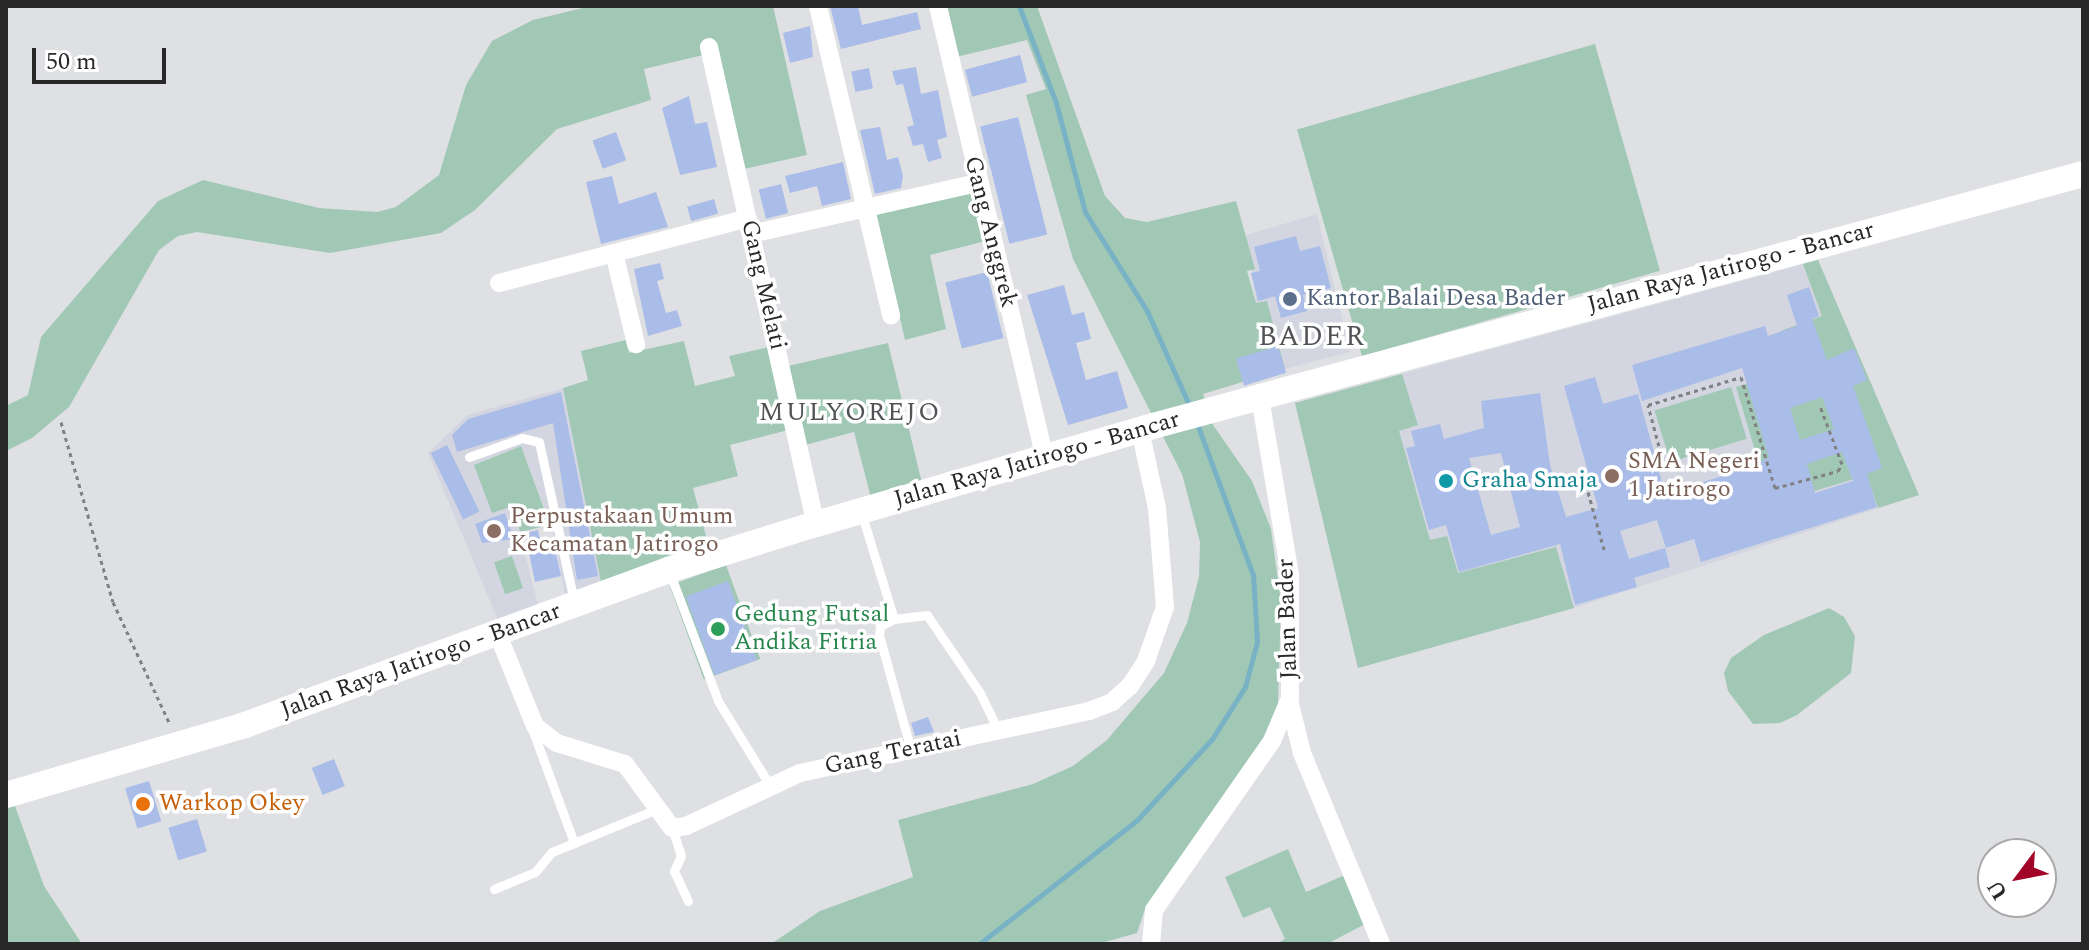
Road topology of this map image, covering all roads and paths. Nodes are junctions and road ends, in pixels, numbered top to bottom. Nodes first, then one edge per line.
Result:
1 (818, 6) edge
2 (938, 6) edge
3 (709, 47) dead end
4 (2083, 174) edge
5 (977, 183) junction
6 (866, 208) junction
7 (749, 226) junction
8 (614, 253) junction
9 (499, 283) dead end
10 (891, 315) dead end
11 (636, 344) dead end
12 (1252, 400) junction
13 (1820, 406) dead end
14 (61, 422) dead end
15 (1147, 428) junction
16 (469, 457) dead end
17 (1045, 458) junction
18 (1665, 469) dead end
19 (1588, 492) dead end
20 (861, 511) junction
21 (816, 524) junction
22 (1605, 553) dead end
23 (668, 570) junction
24 (575, 604) junction
25 (894, 619) junction
26 (497, 632) junction
27 (1290, 698) junction
28 (527, 716) junction
29 (998, 730) junction
30 (181, 745) junction
31 (911, 750) junction
32 (769, 784) junction
33 (6, 795) edge
34 (657, 809) junction
35 (672, 828) junction
36 (574, 843) junction
37 (494, 889) dead end
38 (688, 901) dead end
39 (1151, 944) edge
40 (1381, 944) edge

1 - 6 street
2 - 5 street, Gang Anggrek
3 - 7 street, Gang Melati
4 - 12 main road, Jalan Raya Jatirogo - Bancar
5 - 6 street
5 - 17 street, Gang Anggrek
6 - 7 street
6 - 10 street
7 - 8 street
7 - 21 street, Gang Melati
8 - 9 street
8 - 11 street
12 - 15 main road, Jalan Raya Jatirogo - Bancar
12 - 27 street, Jalan Bader
13 - 18 path
14 - 30 path
15 - 17 main road, Jalan Raya Jatirogo - Bancar
15 - 29 street, Gang Teratai
16 - 24 lane
17 - 20 main road, Jalan Raya Jatirogo - Bancar
19 - 22 path
20 - 21 main road, Jalan Raya Jatirogo - Bancar
20 - 25 lane
21 - 23 main road, Jalan Raya Jatirogo - Bancar
23 - 24 main road, Jalan Raya Jatirogo - Bancar
23 - 32 lane
24 - 26 main road, Jalan Raya Jatirogo - Bancar
25 - 29 lane
25 - 31 lane
26 - 28 street
26 - 30 main road, Jalan Raya Jatirogo - Bancar
27 - 39 street, Jalan Bader
27 - 40 street
28 - 34 street
28 - 36 lane
29 - 31 street, Gang Teratai
30 - 33 main road, Jalan Raya Jatirogo - Bancar
31 - 32 street, Gang Teratai
32 - 35 street, Gang Teratai
34 - 35 street
34 - 36 lane
35 - 38 lane
36 - 37 lane

